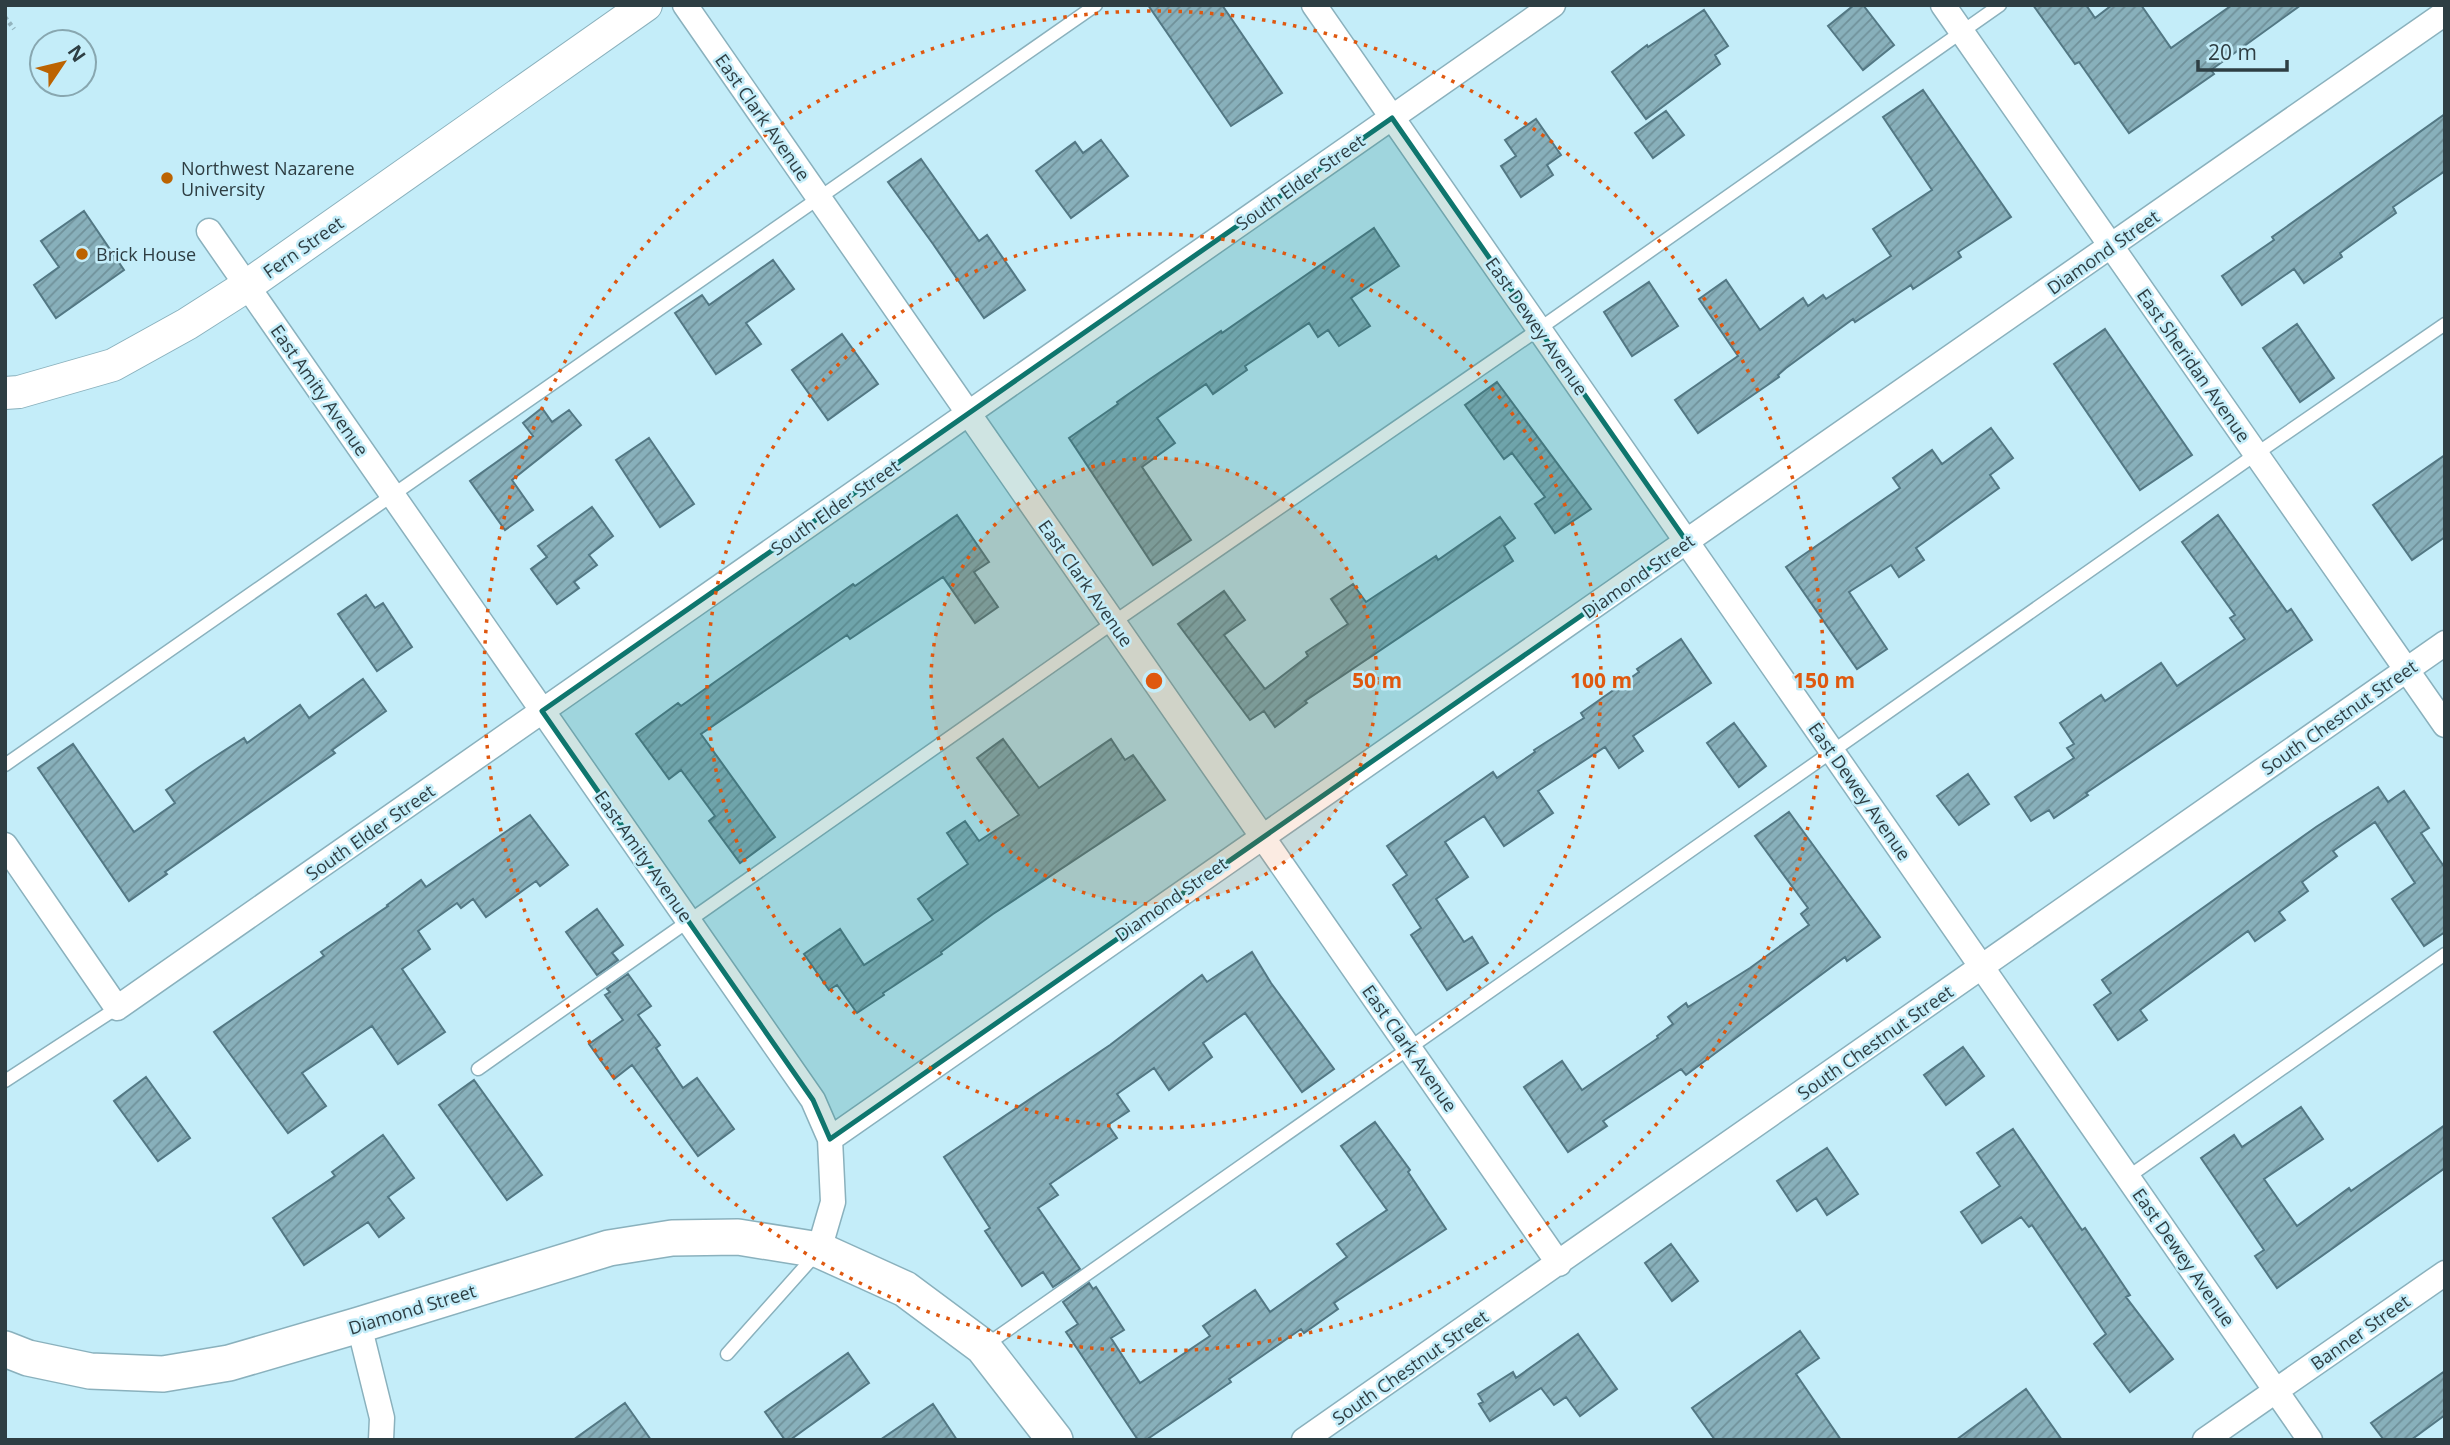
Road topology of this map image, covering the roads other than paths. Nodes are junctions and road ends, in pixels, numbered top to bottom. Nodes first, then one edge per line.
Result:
1 (646, 5) edge
2 (685, 5) edge
3 (1096, 5) edge
4 (1314, 5) edge
5 (1553, 5) edge
6 (1943, 5) edge
7 (2000, 5) edge
8 (2445, 13) edge
9 (1962, 32) junction
10 (1392, 118) junction
11 (819, 199) junction
12 (209, 231) dead end
13 (2111, 246) junction
14 (248, 285) junction
15 (2445, 324) edge
16 (1539, 328) junction
17 (5, 393) edge
18 (968, 414) junction
19 (2256, 454) junction
20 (393, 495) junction
21 (1687, 542) junction
22 (1114, 622) junction
23 (2445, 643) edge
24 (2406, 670) junction
25 (542, 711) junction
26 (2445, 725) edge
27 (1832, 752) junction
28 (5, 765) edge
29 (1262, 835) junction
30 (5, 845) edge
31 (688, 920) junction
32 (2445, 954) edge
33 (1982, 967) junction
34 (117, 1008) junction
35 (1410, 1049) junction
36 (478, 1069) dead end
37 (5, 1081) edge
38 (830, 1139) junction
39 (2128, 1177) junction
40 (819, 1250) junction
41 (1559, 1264) junction
42 (2445, 1273) edge
43 (359, 1325) junction
44 (983, 1347) junction
45 (5, 1349) edge
46 (727, 1354) dead end
47 (2276, 1390) junction
48 (381, 1440) edge
49 (1055, 1440) edge
50 (1304, 1440) edge
51 (2205, 1440) edge
52 (2310, 1440) edge

1 - 14 street, Fern Street
2 - 11 street, East Clark Avenue
3 - 11 lane
4 - 10 street, East Dewey Avenue
5 - 10 street, South Elder Street
6 - 9 street, East Sheridan Avenue
7 - 9 lane
8 - 13 street, Diamond Street
9 - 13 street, East Sheridan Avenue
9 - 16 lane
10 - 16 street, East Dewey Avenue
10 - 18 street, South Elder Street
11 - 18 street, East Clark Avenue
11 - 20 lane
12 - 14 street, East Amity Avenue
13 - 19 street, East Sheridan Avenue
13 - 21 street, Diamond Street
14 - 17 street, Fern Street
14 - 20 street, East Amity Avenue
15 - 19 lane
16 - 21 street, East Dewey Avenue
16 - 22 lane
18 - 22 street, East Clark Avenue
18 - 25 street, South Elder Street
19 - 24 street, East Sheridan Avenue
19 - 27 lane
20 - 25 street, East Amity Avenue
20 - 28 lane
21 - 27 street, East Dewey Avenue
21 - 29 street, Diamond Street
22 - 29 street, East Clark Avenue
22 - 31 lane
23 - 24 street, South Chestnut Street
24 - 26 street, East Sheridan Avenue
24 - 33 street, South Chestnut Street
25 - 31 street, East Amity Avenue
25 - 34 street, South Elder Street
27 - 33 street, East Dewey Avenue
27 - 35 lane
29 - 35 street, East Clark Avenue
29 - 38 street, Diamond Street
30 - 34 street
31 - 36 lane
31 - 38 street, East Amity Avenue
32 - 39 lane
33 - 39 street, East Dewey Avenue
33 - 41 street, South Chestnut Street
34 - 37 lane
35 - 41 street, East Clark Avenue
35 - 44 lane
38 - 40 street, East Amity Avenue
39 - 47 street, East Dewey Avenue
40 - 43 main road, Diamond Street
40 - 44 main road
40 - 46 lane
41 - 50 street, South Chestnut Street
42 - 47 street, Banner Street
43 - 45 main road, Diamond Street
43 - 48 street
44 - 49 main road
47 - 51 street, Banner Street
47 - 52 street, East Dewey Avenue

